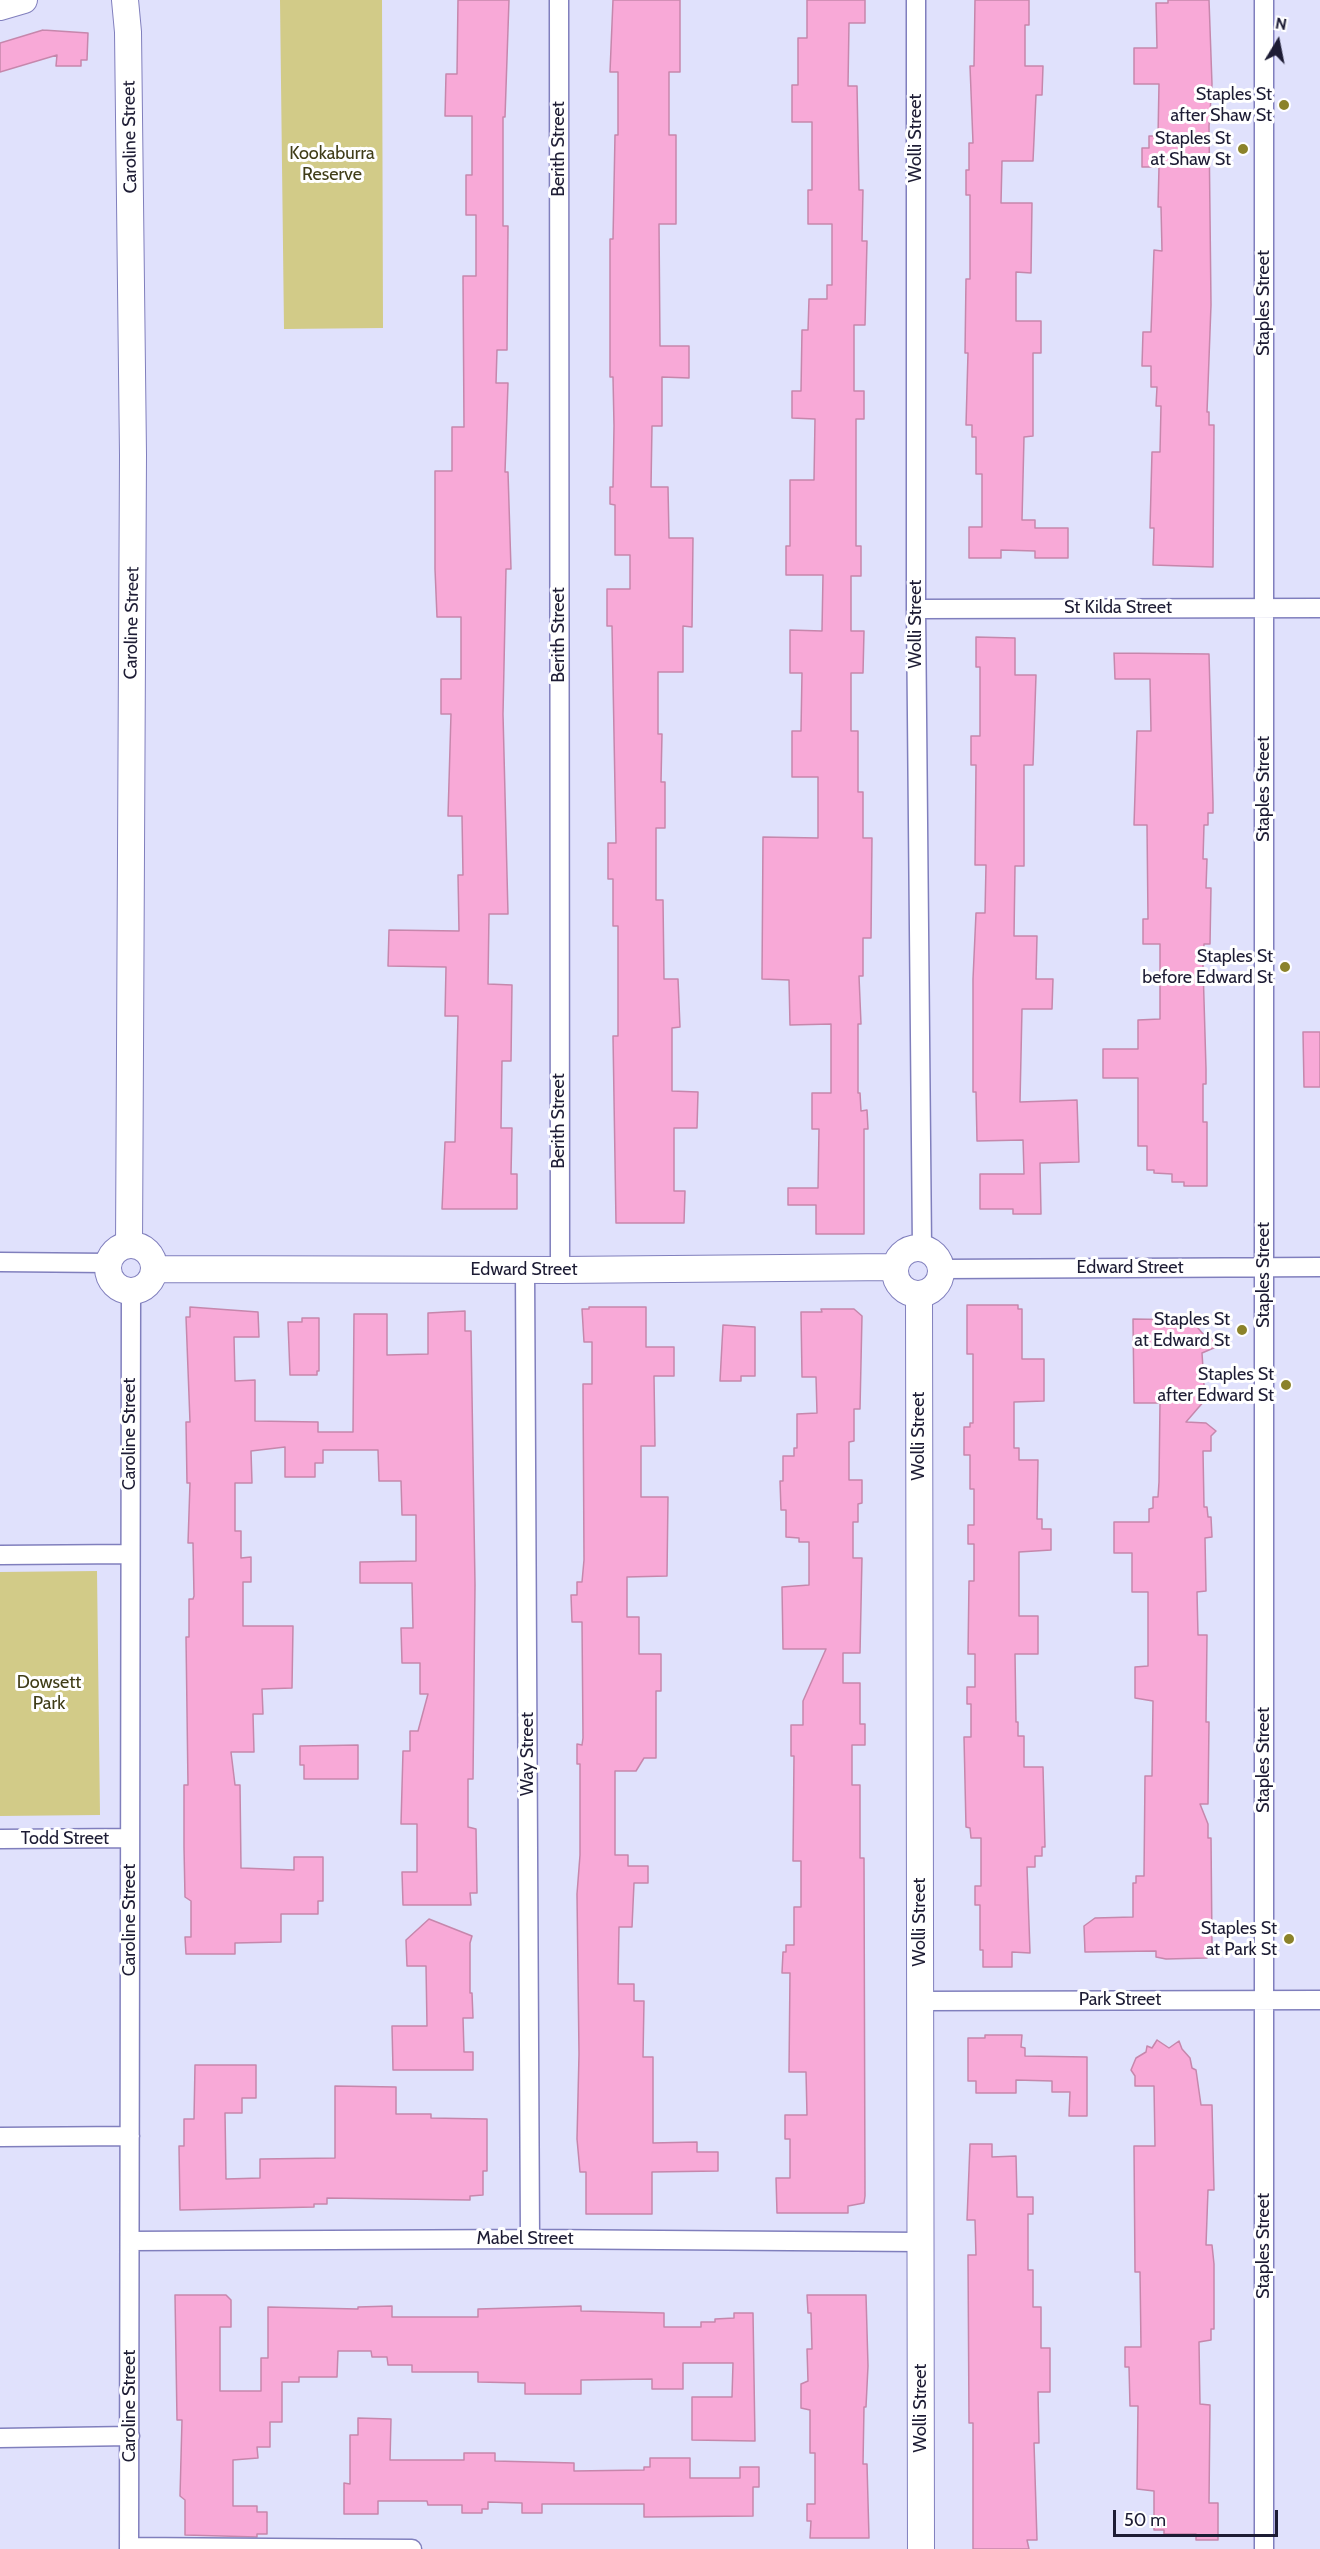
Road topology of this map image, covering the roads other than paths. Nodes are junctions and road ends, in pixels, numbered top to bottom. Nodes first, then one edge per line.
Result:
1 (24, 0) edge
2 (125, 0) edge
3 (559, 0) edge
4 (916, 0) edge
5 (1264, 0) edge
6 (0, 7) edge
7 (1320, 608) edge
8 (915, 609) junction
9 (1264, 609) junction
10 (129, 1245) junction
11 (921, 1248) junction
12 (0, 1262) edge
13 (108, 1263) junction
14 (895, 1267) junction
15 (1264, 1268) junction
16 (1320, 1268) edge
17 (154, 1269) junction
18 (941, 1269) junction
19 (525, 1270) junction
20 (560, 1270) junction
21 (130, 1291) junction
22 (919, 1294) junction
23 (130, 1554) junction
24 (0, 1555) edge
25 (130, 1838) junction
26 (0, 1839) edge
27 (1264, 2000) junction
28 (1320, 2000) edge
29 (920, 2001) junction
30 (130, 2136) junction
31 (0, 2137) edge
32 (530, 2239) junction
33 (130, 2241) junction
34 (921, 2242) junction
35 (130, 2436) junction
36 (0, 2438) edge
37 (129, 2548) edge
38 (412, 2549) edge
39 (921, 2549) edge
40 (1264, 2549) edge

1 - 6 street
2 - 10 street, Caroline Street
3 - 20 street, Berith Street
4 - 8 street, Wolli Street
5 - 9 street, Staples Street
7 - 9 street, St Kilda Street
8 - 9 street, St Kilda Street
8 - 11 street, Wolli Street
9 - 15 street, Staples Street
10 - 13 street
10 - 17 street
11 - 14 street
11 - 18 street
12 - 13 street
13 - 21 street
14 - 20 street, Edward Street
14 - 22 street
15 - 16 street, Edward Street
15 - 18 street, Edward Street
15 - 27 street, Staples Street
17 - 19 street, Edward Street
17 - 21 street
18 - 22 street
19 - 20 street, Edward Street
19 - 32 street, Way Street
21 - 23 street, Caroline Street
22 - 29 street, Wolli Street
23 - 24 street
23 - 25 street, Caroline Street
25 - 26 street, Todd Street
25 - 30 street, Caroline Street
27 - 28 street, Park Street
27 - 29 street, Park Street
27 - 40 street, Staples Street
29 - 34 street, Wolli Street
30 - 31 street
30 - 33 street, Caroline Street
32 - 33 street, Mabel Street
32 - 34 street, Mabel Street
33 - 35 street, Caroline Street
34 - 39 street, Wolli Street
35 - 36 street
35 - 37 street, Caroline Street
37 - 38 street

